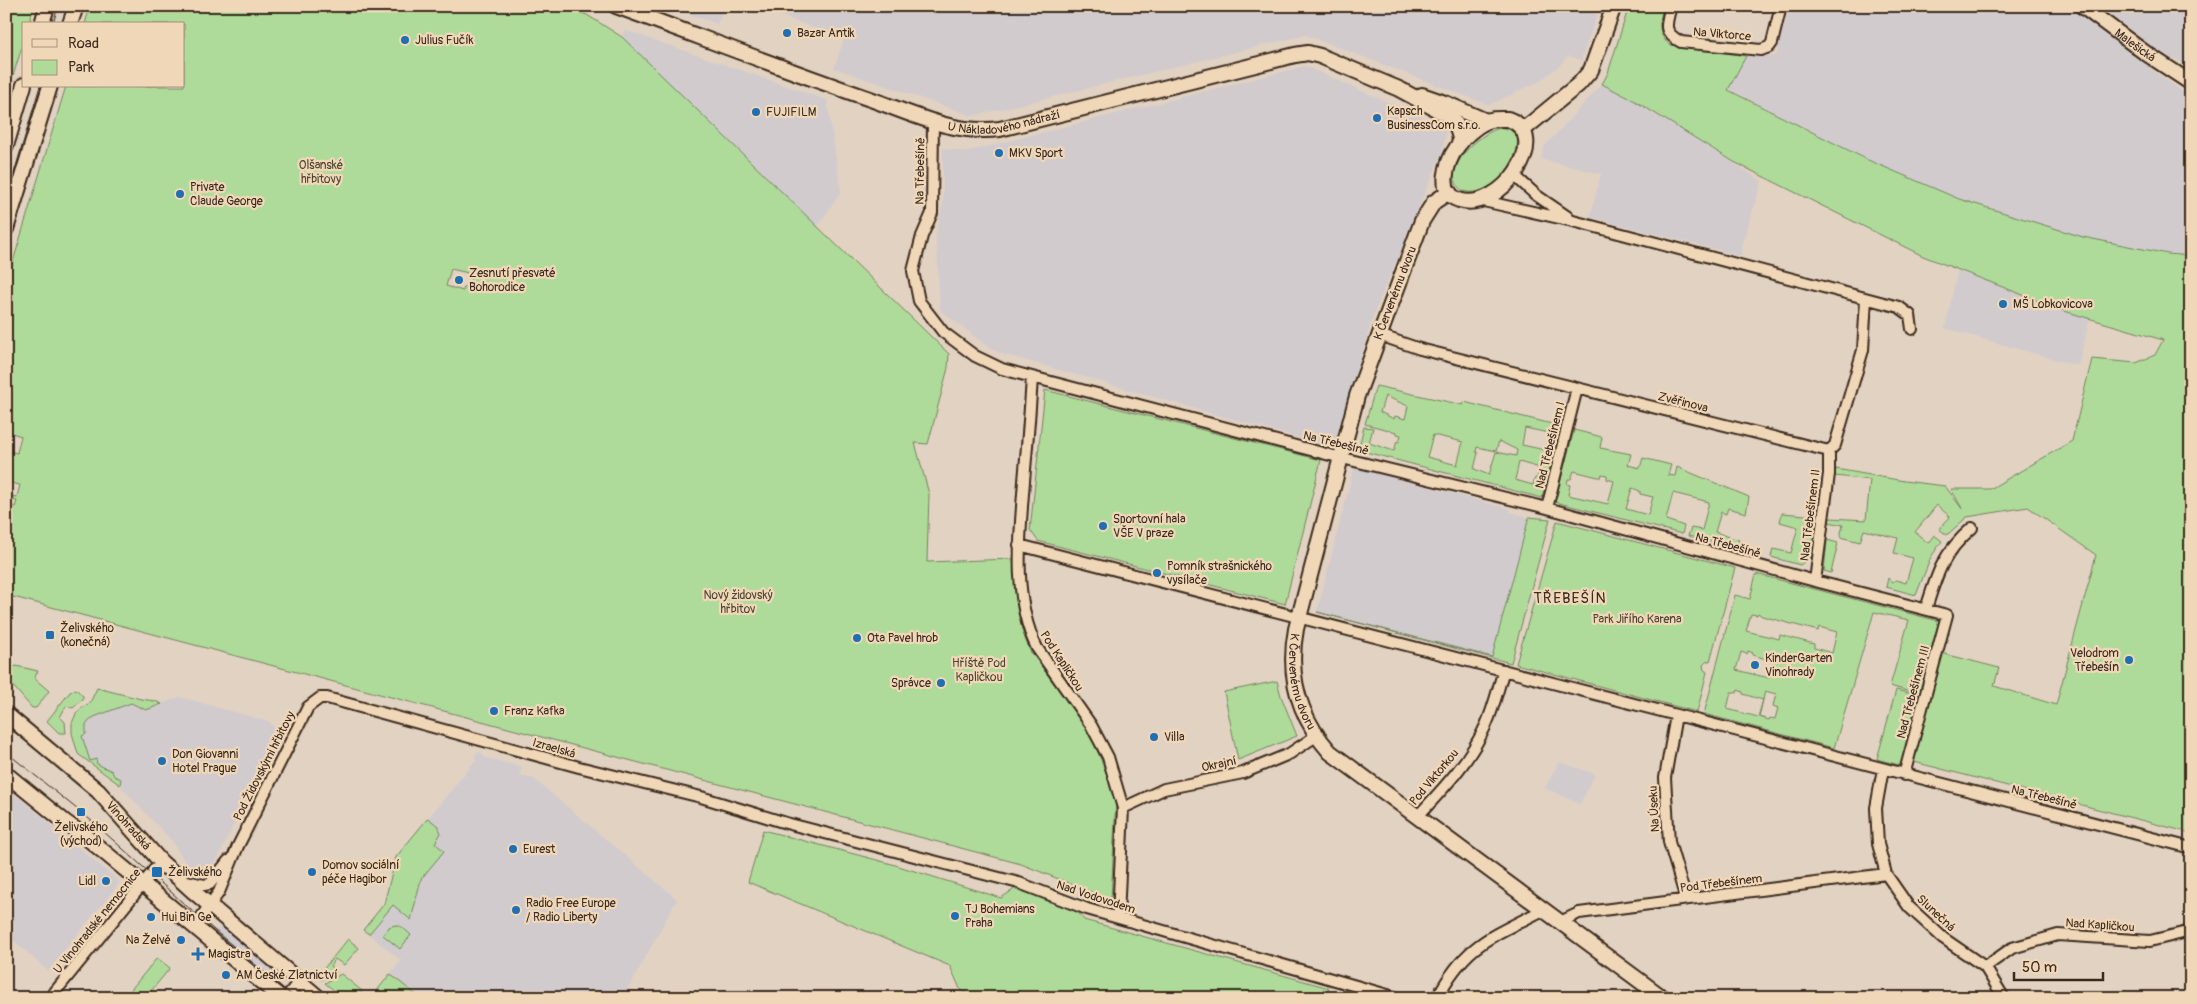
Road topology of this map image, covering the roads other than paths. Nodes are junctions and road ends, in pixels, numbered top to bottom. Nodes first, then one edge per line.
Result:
1 (47, 6) edge
2 (76, 6) edge
3 (616, 6) edge
4 (1614, 6) edge
5 (1671, 6) edge
6 (1781, 6) edge
7 (2090, 9) edge
8 (43, 22) edge
9 (71, 22) edge
10 (2191, 83) edge
11 (23, 88) edge
12 (49, 88) edge
13 (1399, 89) junction
14 (1486, 121) junction
15 (933, 122) junction
16 (1523, 130) junction
17 (1461, 142) junction
18 (6, 146) edge
19 (1514, 175) junction
20 (1449, 192) junction
21 (1478, 200) junction
22 (1573, 221) junction
23 (6, 229) edge
24 (1866, 300) junction
25 (1912, 329) dead end
26 (1379, 335) junction
27 (1032, 378) junction
28 (1577, 388) junction
29 (1829, 451) junction
30 (1339, 457) junction
31 (1547, 508) junction
32 (1972, 528) dead end
33 (1019, 545) junction
34 (1815, 581) junction
35 (1926, 609) junction
36 (1947, 615) joint
37 (1298, 616) junction
38 (1504, 670) junction
39 (316, 700) joint
40 (6, 714) edge
41 (1676, 715) junction
42 (1316, 736) junction
43 (1883, 769) junction
44 (6, 774) edge
45 (1904, 775) junction
46 (1123, 808) junction
47 (1417, 817) junction
48 (786, 823) joint
49 (238, 846) junction
50 (2191, 848) edge
51 (167, 868) junction
52 (1886, 874) junction
53 (180, 880) junction
54 (143, 884) junction
55 (1686, 899) junction
56 (210, 906) junction
57 (1543, 910) junction
58 (1118, 918) junction
59 (1560, 922) junction
60 (195, 926) junction
61 (2191, 931) edge
62 (1985, 967) junction
63 (299, 982) junction
64 (50, 998) edge
65 (281, 998) edge
66 (286, 998) edge
67 (318, 998) edge
68 (1398, 998) edge
69 (1436, 998) edge
70 (1663, 998) edge
71 (2004, 998) edge

1 - 8 street
2 - 9 street
3 - 15 street, U Nákladového nádraží
4 - 16 street
5 - 6 street, Na Viktorce
7 - 10 street, Malešická
11 - 18 street
12 - 23 street
13 - 14 street
13 - 15 street, U Nákladového nádraží
13 - 17 street
14 - 16 street
14 - 17 street
15 - 27 street, Na Třebešíně
16 - 19 street
17 - 20 street
19 - 21 street
19 - 22 street
20 - 21 street
20 - 26 street, K Červenému dvoru
21 - 22 street
22 - 24 street
24 - 25 street
24 - 29 street
26 - 28 street, Zvěřinova
26 - 30 street, K Červenému dvoru
27 - 30 street, Na Třebešíně
27 - 33 street, Pod Kapličkou
28 - 29 street, Zvěřinova
28 - 31 street, Nad Třebešínem I
29 - 34 street, Nad Třebešínem II
30 - 31 street, Na Třebešíně
30 - 37 street, K Červenému dvoru
31 - 34 street, Na Třebešíně
32 - 35 street
33 - 37 street, Na Třebešíně
33 - 46 street, Pod Kapličkou
34 - 35 street, Na Třebešíně
35 - 36 street, Na Třebešíně
36 - 45 street, Nad Třebešínem III
37 - 38 street, Na Třebešíně
37 - 42 street, K Červenému dvoru
38 - 41 street, Na Třebešíně
38 - 47 street, Pod Viktorkou
39 - 48 street, Izraelská
39 - 49 street, Pod Židovskými hřbitovy
40 - 51 street, Vinohradská
41 - 43 street, Na Třebešíně
41 - 55 street, Na Úseku
42 - 46 street, Okrajní
42 - 47 street, K Červenému dvoru
43 - 45 street, Na Třebešíně
43 - 52 street, Slunečná
44 - 54 street
45 - 50 street, Na Třebešíně
46 - 58 street, Pod Kapličkou
47 - 57 street, K Červenému dvoru
48 - 58 street, Nad Vodovodem
49 - 53 street, Pod Židovskými hřbitovy
49 - 56 street, Pod Židovskými hřbitovy
51 - 53 street, Vinohradská
51 - 54 street, U Vinohradské nemocnice
52 - 55 street, Pod Třebešínem
52 - 62 street, Slunečná
53 - 56 street, Vinohradská
54 - 60 street
54 - 64 street, U Vinohradské nemocnice
55 - 59 street, Pod Třebešínem
56 - 60 street, Pod Židovskými hřbitovy
56 - 63 street, Vinohradská
57 - 59 street, K Červenému dvoru
57 - 69 street
58 - 68 street, Nad Vodovodem
59 - 70 street, K Červenému dvoru
60 - 65 street
61 - 62 street, Nad Kapličkou
62 - 71 street, Slunečná
63 - 66 street
63 - 67 street, Vinohradská

